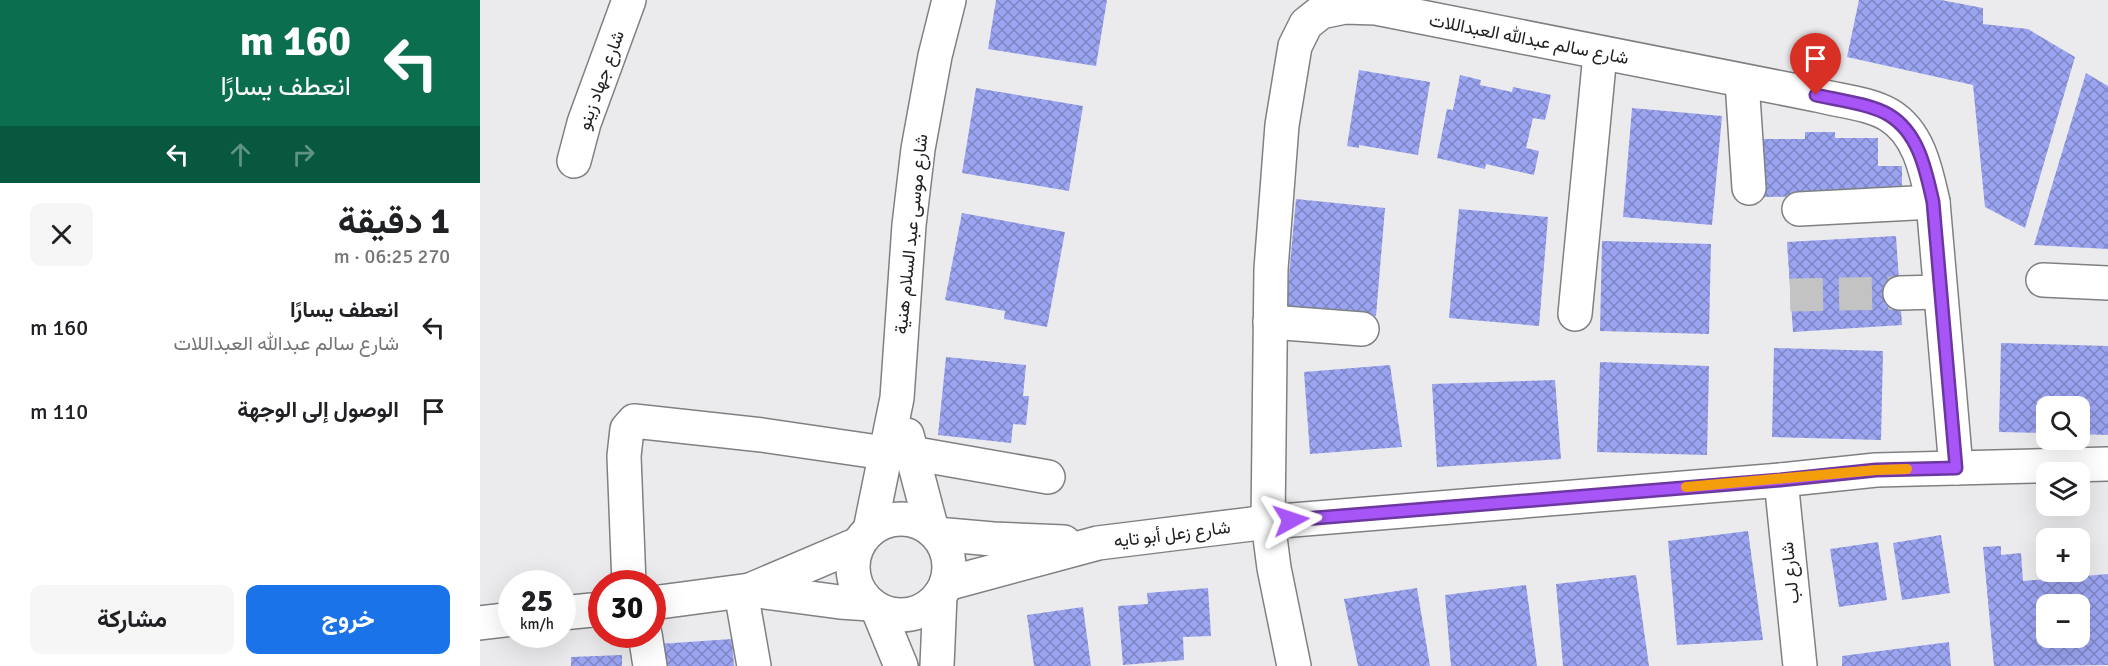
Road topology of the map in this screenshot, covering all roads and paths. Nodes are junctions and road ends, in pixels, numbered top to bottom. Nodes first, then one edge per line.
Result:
1 (629, 0) edge
2 (949, 0) edge
3 (1600, 54) junction
4 (1742, 81) junction
5 (574, 161) dead end
6 (1749, 188) dead end
7 (1933, 202) junction
8 (1799, 209) dead end
9 (2043, 280) dead end
10 (2108, 283) edge
11 (1940, 292) junction
12 (1900, 293) tunnel mouth
13 (1575, 314) dead end
14 (1270, 322) junction
15 (1362, 329) dead end
16 (898, 453) junction
17 (2108, 464) edge
18 (1956, 468) junction
19 (1048, 477) dead end
20 (1780, 480) junction
21 (1268, 522) junction
22 (934, 532) junction
23 (864, 537) junction
24 (1098, 543) junction
25 (628, 570) edge
26 (943, 590) junction
27 (746, 591) junction
28 (666, 601) edge
29 (874, 607) junction
30 (647, 648) edge
31 (650, 666) edge
32 (754, 666) edge
33 (901, 666) edge
34 (937, 666) edge
35 (1294, 666) edge
36 (1800, 666) edge

1 - 5 street, شارع جهاد زينو
2 - 16 street, شارع موسى عبد السلام هنية
3 - 4 street, شارع سالم عبدالله العبداللات
3 - 13 street
3 - 14 street, شارع سالم عبدالله العبداللات
4 - 6 street
4 - 7 street, شارع سالم عبدالله العبداللات
7 - 8 street
7 - 11 street, شارع سالم عبدالله العبداللات
9 - 10 street
11 - 12 street
11 - 18 street, شارع سالم عبدالله العبداللات
14 - 15 street
14 - 21 street, شارع سالم عبدالله العبداللات
16 - 19 street
16 - 22 street, شارع موسى عبد السلام هنية
16 - 23 street, شارع موسى عبد السلام هنية
16 - 25 street
17 - 18 street, شارع زعل أبو تايه
18 - 20 street, شارع زعل أبو تايه
20 - 21 street, شارع زعل أبو تايه
20 - 36 street, شارع لب
21 - 24 street, شارع زعل أبو تايه
21 - 35 street, شارع سالم عبدالله العبداللات
22 - 23 street
22 - 24 street, شارع زعل أبو تايه
22 - 26 street
23 - 27 street
23 - 29 street
24 - 26 street, شارع زعل أبو تايه
26 - 29 street
26 - 34 street
27 - 28 street
27 - 29 street
27 - 32 street
29 - 33 street
30 - 31 street

